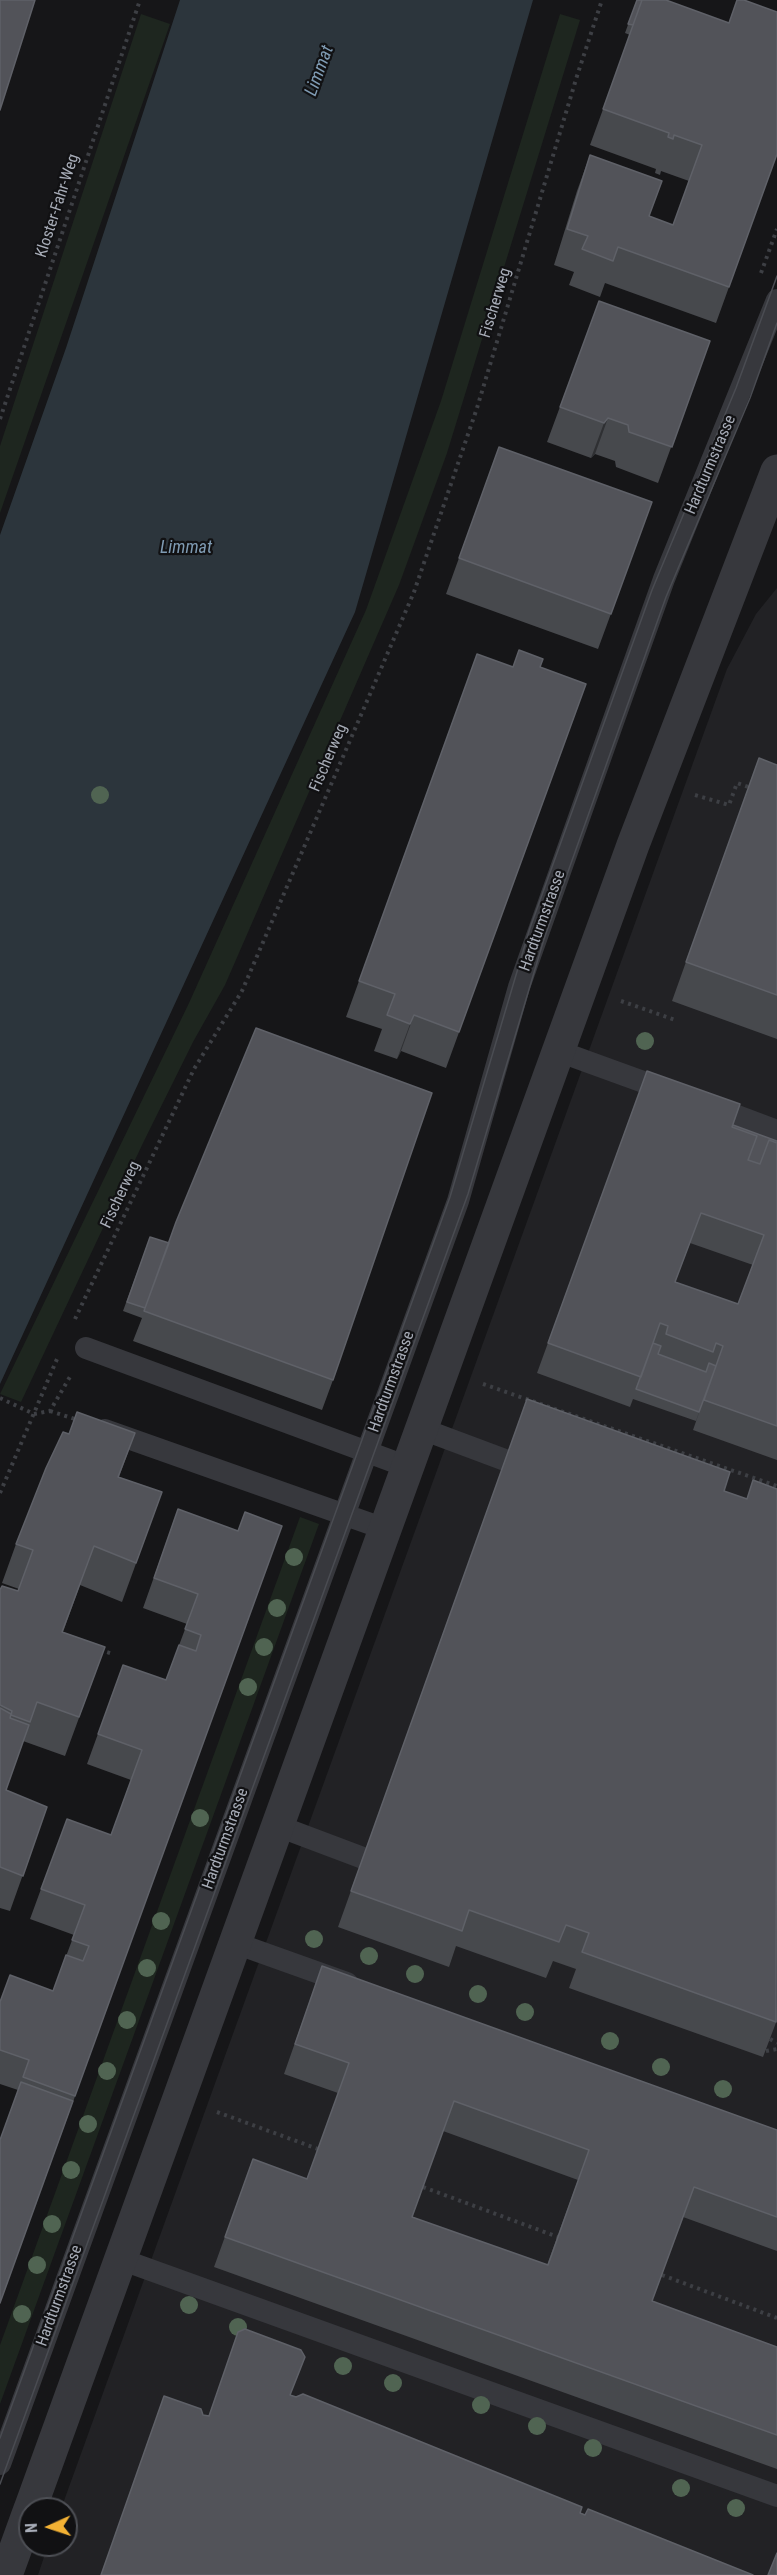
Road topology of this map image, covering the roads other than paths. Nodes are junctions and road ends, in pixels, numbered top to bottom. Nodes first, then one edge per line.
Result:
1 (777, 300) edge
2 (777, 471) edge
3 (558, 1051) junction
4 (777, 1131) edge
5 (86, 1348) dead end
6 (81, 1421) edge
7 (422, 1429) junction
8 (367, 1451) junction
9 (505, 1460) edge
10 (408, 1467) junction
11 (344, 1515) junction
12 (385, 1529) junction
13 (278, 1826) junction
14 (363, 1858) edge
15 (235, 1943) junction
16 (363, 1989) edge
17 (120, 2259) junction
18 (0, 2464) edge
19 (777, 2496) edge
20 (34, 2497) edge
21 (18, 2542) edge
22 (6, 2575) edge

1 - 8 lane, Hardturmstrasse
2 - 3 street
3 - 4 lane
3 - 7 street
5 - 8 lane
6 - 11 lane
7 - 9 lane
7 - 10 street
8 - 10 lane
8 - 11 lane, Hardturmstrasse
10 - 12 street
11 - 12 lane
11 - 18 lane, Hardturmstrasse
12 - 13 street
13 - 14 lane
13 - 15 street
15 - 16 lane
15 - 17 street
17 - 19 lane
17 - 20 street
21 - 22 street

